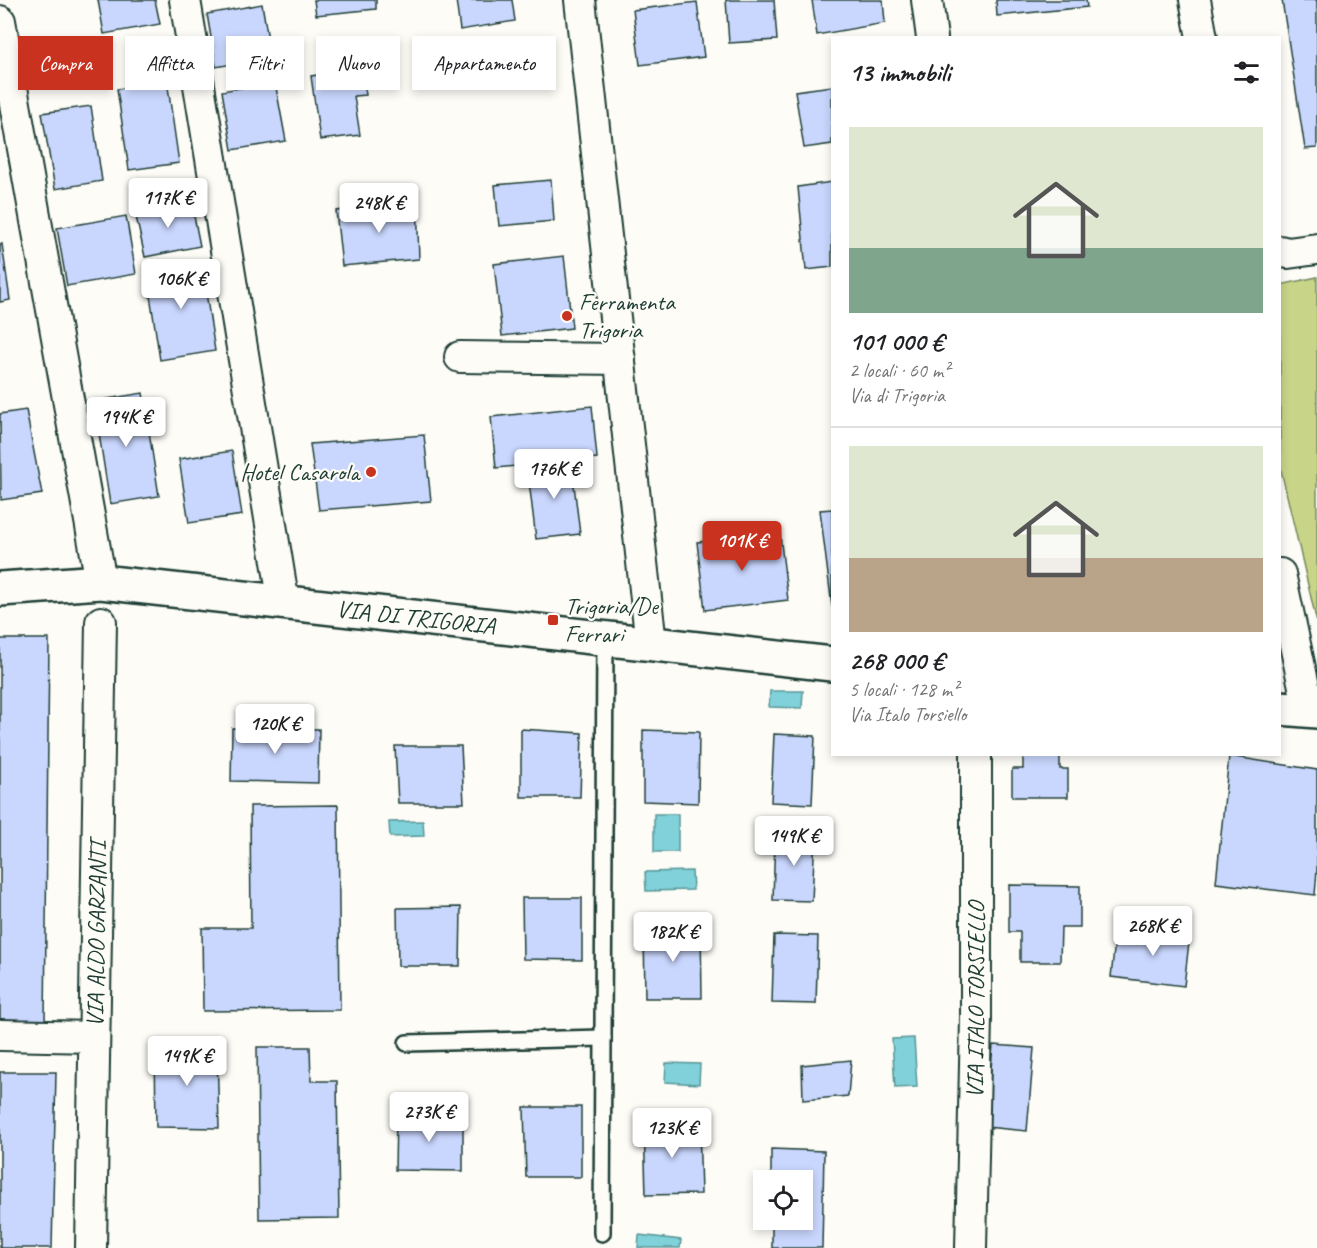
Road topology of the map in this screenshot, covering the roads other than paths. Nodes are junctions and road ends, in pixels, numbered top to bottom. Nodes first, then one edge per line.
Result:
1 (185, 0) edge
2 (580, 0) edge
3 (927, 0) edge
4 (1195, 0) edge
5 (0, 21) edge
6 (932, 36) edge
7 (1202, 36) edge
8 (1317, 249) edge
9 (1282, 254) edge
10 (460, 357) dead end
11 (620, 359) junction
12 (1281, 580) edge
13 (101, 582) junction
14 (0, 589) edge
15 (284, 604) junction
16 (101, 622) dead end
17 (604, 639) junction
18 (651, 644) junction
19 (831, 664) edge
20 (1302, 710) edge
21 (975, 756) edge
22 (0, 1035) edge
23 (94, 1037) junction
24 (603, 1038) junction
25 (407, 1043) dead end
26 (602, 1233) dead end
27 (91, 1248) edge
28 (971, 1248) edge

1 - 15 street
2 - 11 street
3 - 6 street
4 - 7 street
5 - 13 street
8 - 9 street
10 - 11 street
11 - 18 street
12 - 20 street
13 - 14 street, VIA DI TRIGORIA
13 - 15 street, VIA DI TRIGORIA
15 - 17 street, VIA DI TRIGORIA
16 - 23 street, VIA ALDO GARZANTI
17 - 18 street, VIA DI TRIGORIA
17 - 24 lane
18 - 19 street, VIA DI TRIGORIA
21 - 28 street, VIA ITALO TORSIELLO
22 - 23 street
23 - 27 street, VIA ALDO GARZANTI
24 - 25 lane
24 - 26 lane

